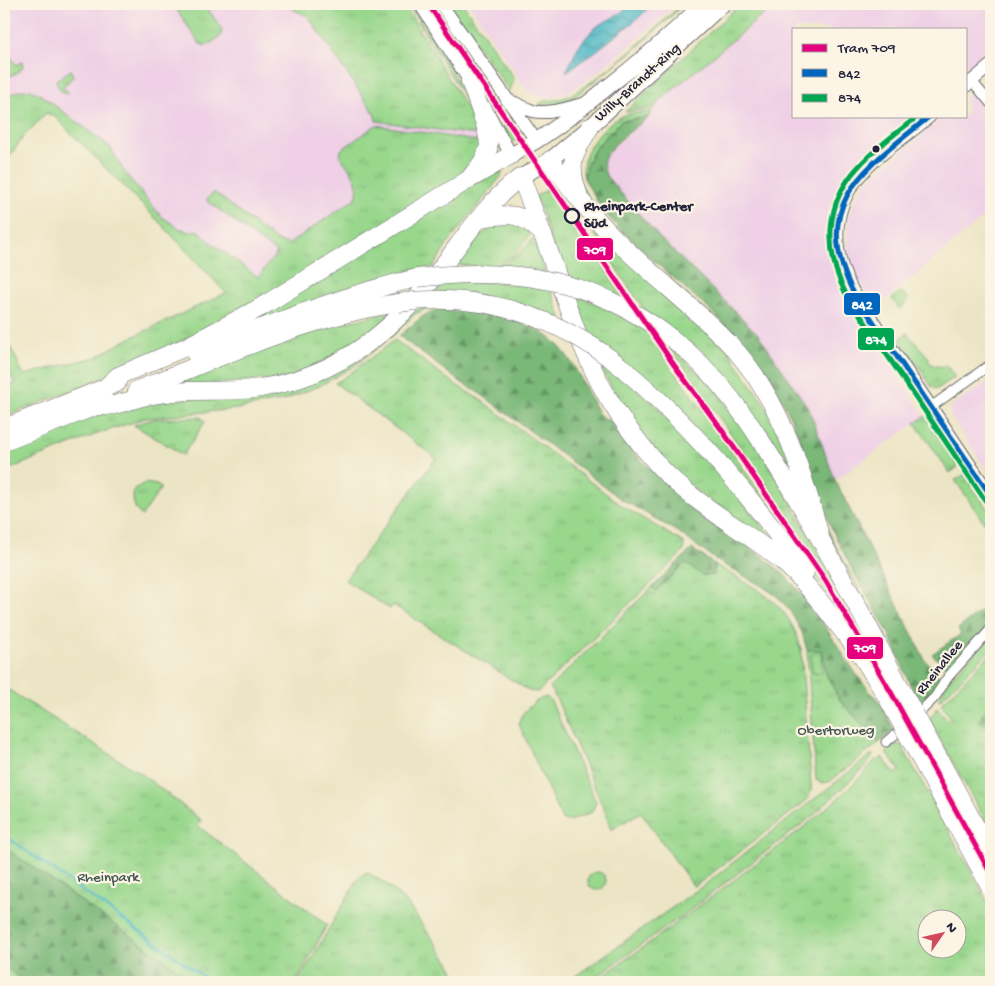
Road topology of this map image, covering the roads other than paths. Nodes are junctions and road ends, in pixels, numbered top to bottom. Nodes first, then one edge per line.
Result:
1 (420, 4) edge
2 (441, 4) edge
3 (703, 4) edge
4 (724, 4) edge
5 (991, 64) edge
6 (470, 81) junction
7 (969, 84) edge
8 (507, 100) junction
9 (589, 102) junction
10 (991, 104) edge
11 (928, 118) edge
12 (590, 127) junction
13 (537, 142) junction
14 (511, 156) junction
15 (540, 162) junction
16 (521, 178) junction
17 (468, 180) junction
18 (582, 203) junction
19 (481, 218) junction
20 (543, 234) junction
21 (991, 364) edge
22 (106, 388) junction
23 (95, 406) junction
24 (931, 407) junction
25 (4, 428) edge
26 (4, 442) edge
27 (991, 496) edge
28 (820, 536) junction
29 (991, 629) edge
30 (863, 657) junction
31 (894, 693) junction
32 (886, 742) dead end
33 (991, 854) edge
34 (991, 888) edge

1 - 6 street
2 - 8 street
3 - 9 main road, Willy-Brandt-Ring
4 - 12 main road, Willy-Brandt-Ring
5 - 7 street
6 - 14 street
6 - 17 highway
7 - 10 street
8 - 9 street
8 - 13 street
9 - 13 main road, Willy-Brandt-Ring
11 - 24 street
12 - 15 main road, Willy-Brandt-Ring
12 - 18 highway
13 - 14 main road, Willy-Brandt-Ring
13 - 15 main road
14 - 15 main road
14 - 16 main road
14 - 17 highway
15 - 16 main road, Willy-Brandt-Ring
15 - 18 highway
16 - 19 highway
16 - 20 highway
17 - 22 highway
18 - 28 highway
19 - 20 highway
19 - 23 highway
20 - 30 highway
21 - 24 street
22 - 25 highway
22 - 28 highway, bridge
23 - 26 highway
23 - 30 highway, bridge
24 - 27 street
28 - 31 highway
29 - 32 street, Rheinallee
30 - 31 highway
31 - 33 highway, bridge
31 - 34 highway, bridge

